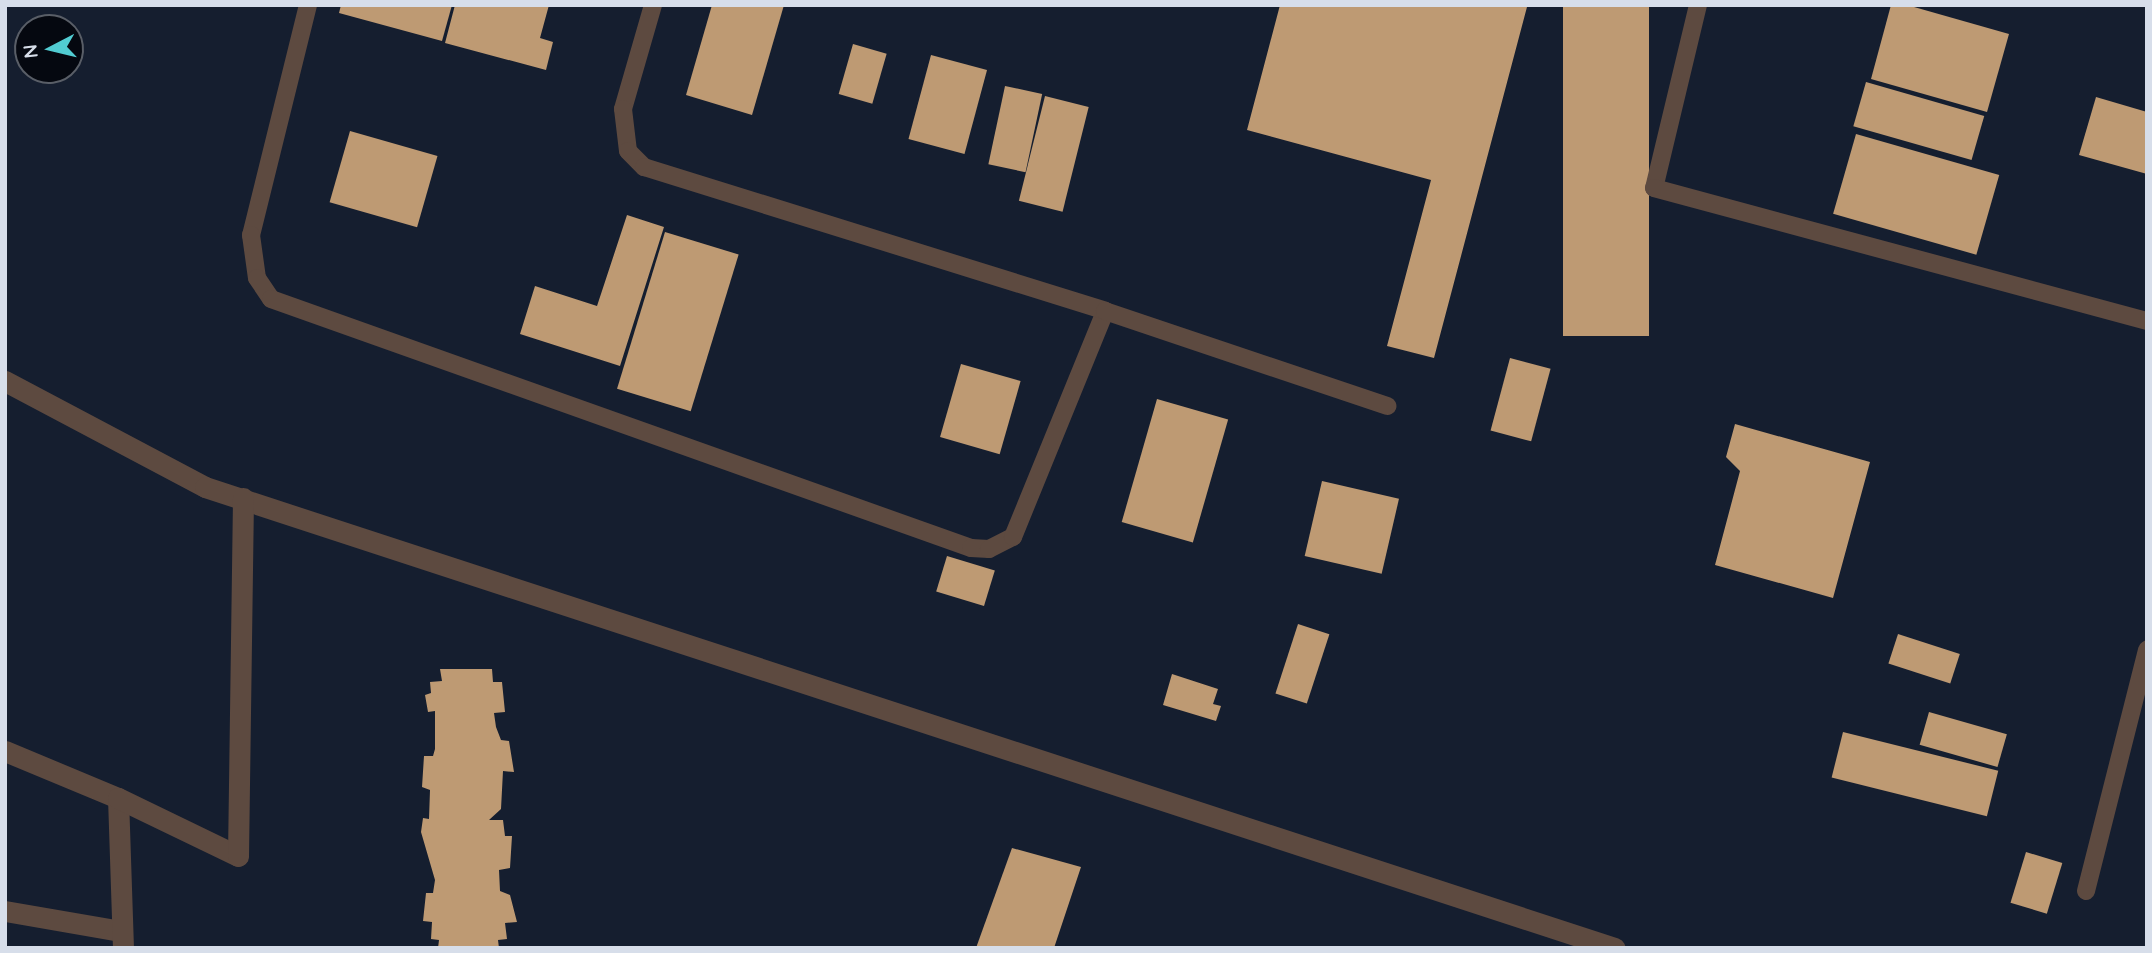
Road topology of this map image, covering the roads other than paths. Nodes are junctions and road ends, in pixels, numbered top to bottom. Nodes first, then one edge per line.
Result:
1 (309, 5) edge
2 (653, 5) edge
3 (1698, 5) edge
4 (1105, 312) junction
5 (2147, 321) edge
6 (5, 381) edge
7 (1387, 407) dead end
8 (243, 498) junction
9 (2147, 650) edge
10 (5, 751) edge
11 (117, 798) junction
12 (2086, 891) dead end
13 (5, 911) edge
14 (122, 939) edge
15 (1615, 948) edge

1 - 4 lane
2 - 4 lane
3 - 5 lane
4 - 7 lane
6 - 8 street
8 - 11 street
8 - 15 street
9 - 12 lane
10 - 11 street
11 - 14 street
13 - 14 street

